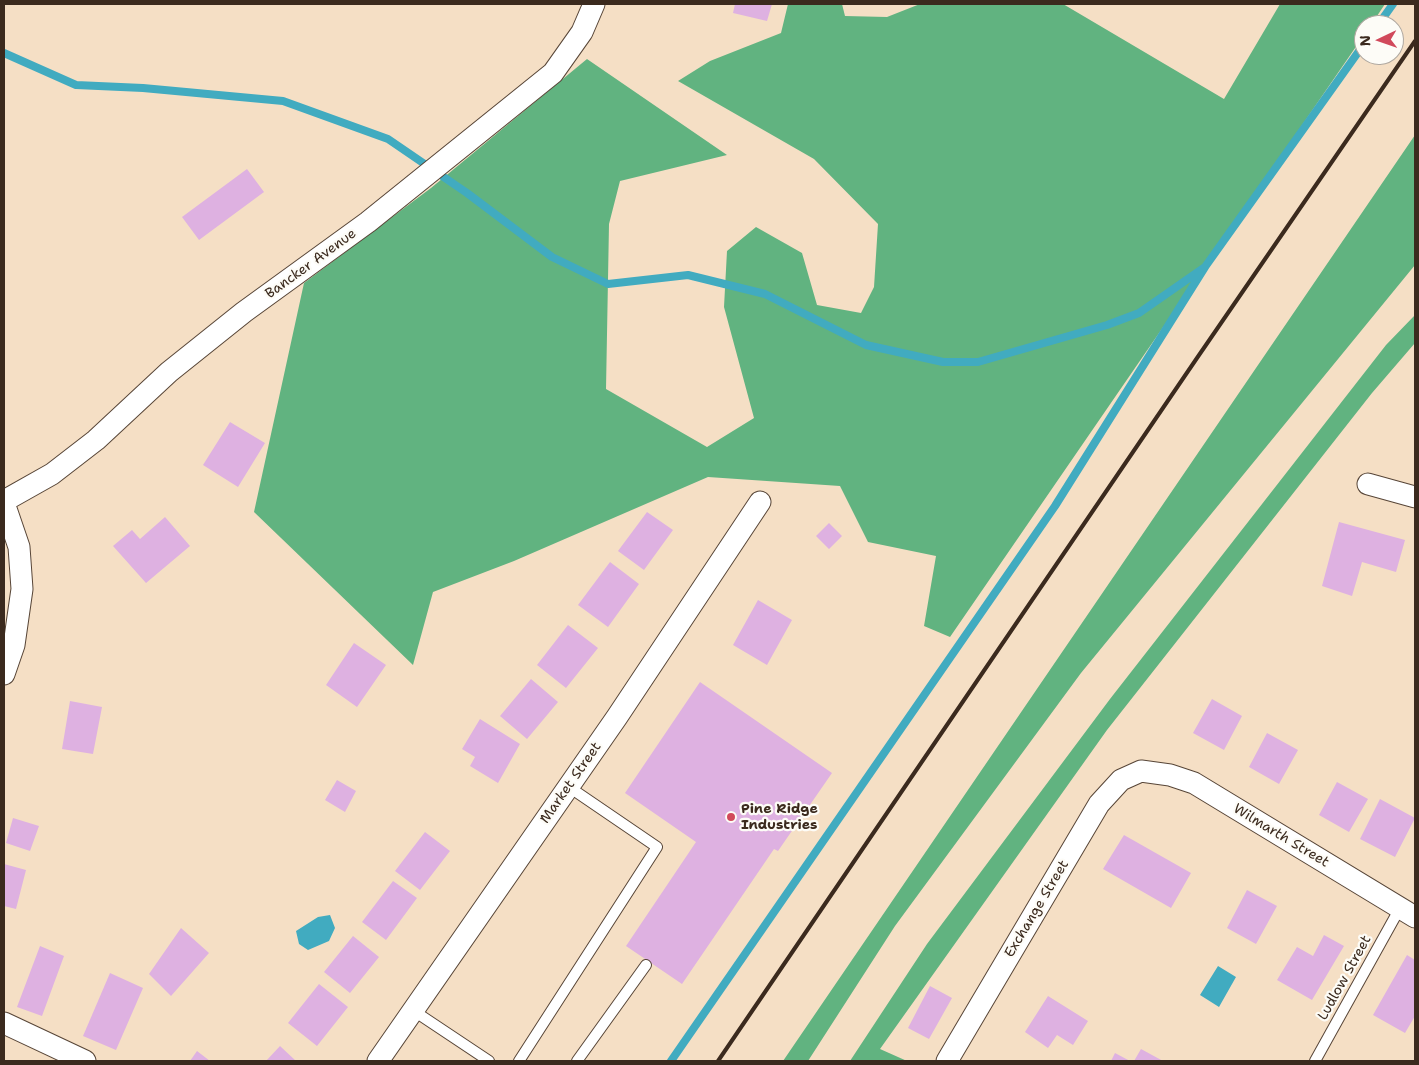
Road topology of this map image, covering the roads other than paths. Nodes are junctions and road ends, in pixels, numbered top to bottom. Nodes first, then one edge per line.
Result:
1 (594, 4) edge
2 (1368, 484) dead end
3 (1415, 497) edge
4 (4, 502) edge
5 (760, 502) dead end
6 (4, 674) edge
7 (1141, 771) joint
8 (569, 786) junction
9 (1408, 912) edge
10 (646, 965) dead end
11 (414, 1011) junction
12 (4, 1024) edge
13 (85, 1061) edge
14 (378, 1061) edge
15 (489, 1061) edge
16 (520, 1061) edge
17 (577, 1061) edge
18 (947, 1061) edge
19 (1315, 1061) edge

1 - 4 street, Bancker Avenue
2 - 3 street
4 - 6 street
5 - 8 street, Market Street
7 - 9 street, Wilmarth Street
7 - 18 street, Exchange Street
8 - 11 street, Market Street
8 - 16 lane
9 - 19 lane, Ludlow Street
10 - 17 lane
11 - 14 street, Market Street
11 - 15 lane
12 - 13 street

